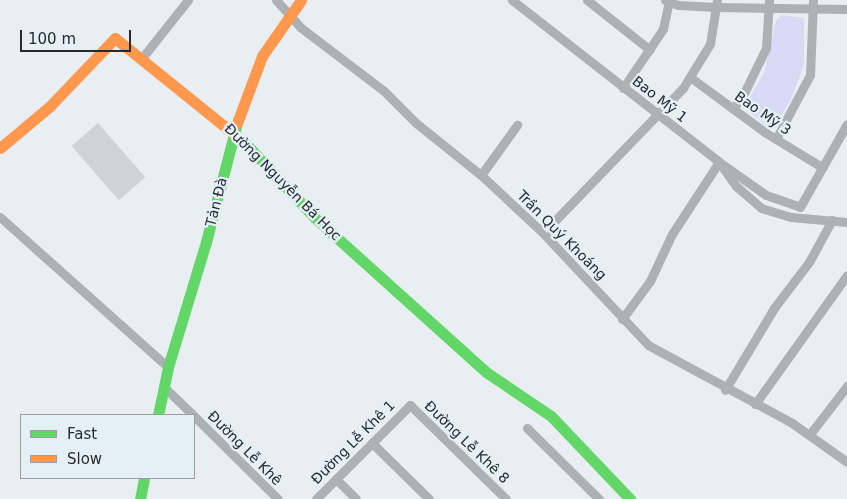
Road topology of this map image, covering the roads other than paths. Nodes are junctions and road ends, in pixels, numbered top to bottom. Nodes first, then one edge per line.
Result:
1 (188, 0) edge
2 (276, 0) edge
3 (301, 0) edge
4 (512, 0) edge
5 (587, 0) edge
6 (668, 1) edge
7 (716, 3) edge
8 (769, 4) edge
9 (813, 5) edge
10 (847, 9) edge
11 (291, 15) junction
12 (650, 50) junction
13 (142, 58) junction
14 (690, 77) junction
15 (623, 88) junction
16 (733, 109) junction
17 (659, 116) junction
18 (847, 124) edge
19 (517, 125) dead end
20 (234, 131) junction
21 (776, 139) junction
22 (0, 148) edge
23 (719, 162) junction
24 (822, 167) junction
25 (481, 175) junction
26 (0, 217) edge
27 (832, 220) junction
28 (847, 222) edge
29 (543, 233) junction
30 (847, 275) edge
31 (622, 320) junction
32 (168, 367) junction
33 (847, 386) edge
34 (165, 388) junction
35 (725, 390) junction
36 (755, 404) junction
37 (410, 405) joint
38 (158, 414) edge
39 (192, 414) edge
40 (195, 417) edge
41 (527, 428) dead end
42 (810, 434) junction
43 (372, 442) junction
44 (847, 462) edge
45 (144, 479) edge
46 (336, 479) junction
47 (140, 499) edge
48 (278, 499) edge
49 (316, 499) edge
50 (356, 499) edge
51 (429, 499) edge
52 (506, 499) edge
53 (599, 499) edge
54 (630, 499) edge

1 - 13 street
2 - 11 street, Trần Quý Khoáng
3 - 11 street, Tản Đà
4 - 15 street, Bao Mỹ 1
5 - 12 street
6 - 7 street
6 - 12 street
7 - 8 street
7 - 14 street
8 - 9 street
8 - 16 street
9 - 10 street
9 - 21 street
11 - 20 street, Tản Đà
11 - 25 street, Trần Quý Khoáng
12 - 15 street
13 - 20 street, Đường Nguyễn Bá Học
13 - 22 street, Đường Nguyễn Bá Học
14 - 16 street, Bao Mỹ 3
14 - 17 street
15 - 17 street, Bao Mỹ 1
16 - 21 street, Bao Mỹ 3
17 - 23 street, Bao Mỹ 1
17 - 29 street
18 - 24 street
19 - 25 street
20 - 32 street, Tản Đà
20 - 54 street, Đường Nguyễn Bá Học
21 - 24 street, Bao Mỹ 3
23 - 24 street, Bao Mỹ 1
23 - 27 street
23 - 31 street
25 - 29 street, Trần Quý Khoáng
26 - 32 street
27 - 28 street
27 - 35 street
29 - 31 street, Trần Quý Khoáng
30 - 36 street
31 - 35 street, Trần Quý Khoáng
32 - 34 street, Tản Đà
33 - 42 street
34 - 38 street, Tản Đà
34 - 39 street, Đường Lễ Khê
35 - 36 street, Trần Quý Khoáng
36 - 42 street, Trần Quý Khoáng
37 - 43 street, Đường Lễ Khê 1
37 - 52 street, Đường Lễ Khê 8
40 - 48 street, Đường Lễ Khê
41 - 53 street
42 - 44 street, Trần Quý Khoáng
43 - 46 street, Đường Lễ Khê 1
43 - 51 street
45 - 47 street
46 - 49 street, Đường Lễ Khê 1
46 - 50 street

